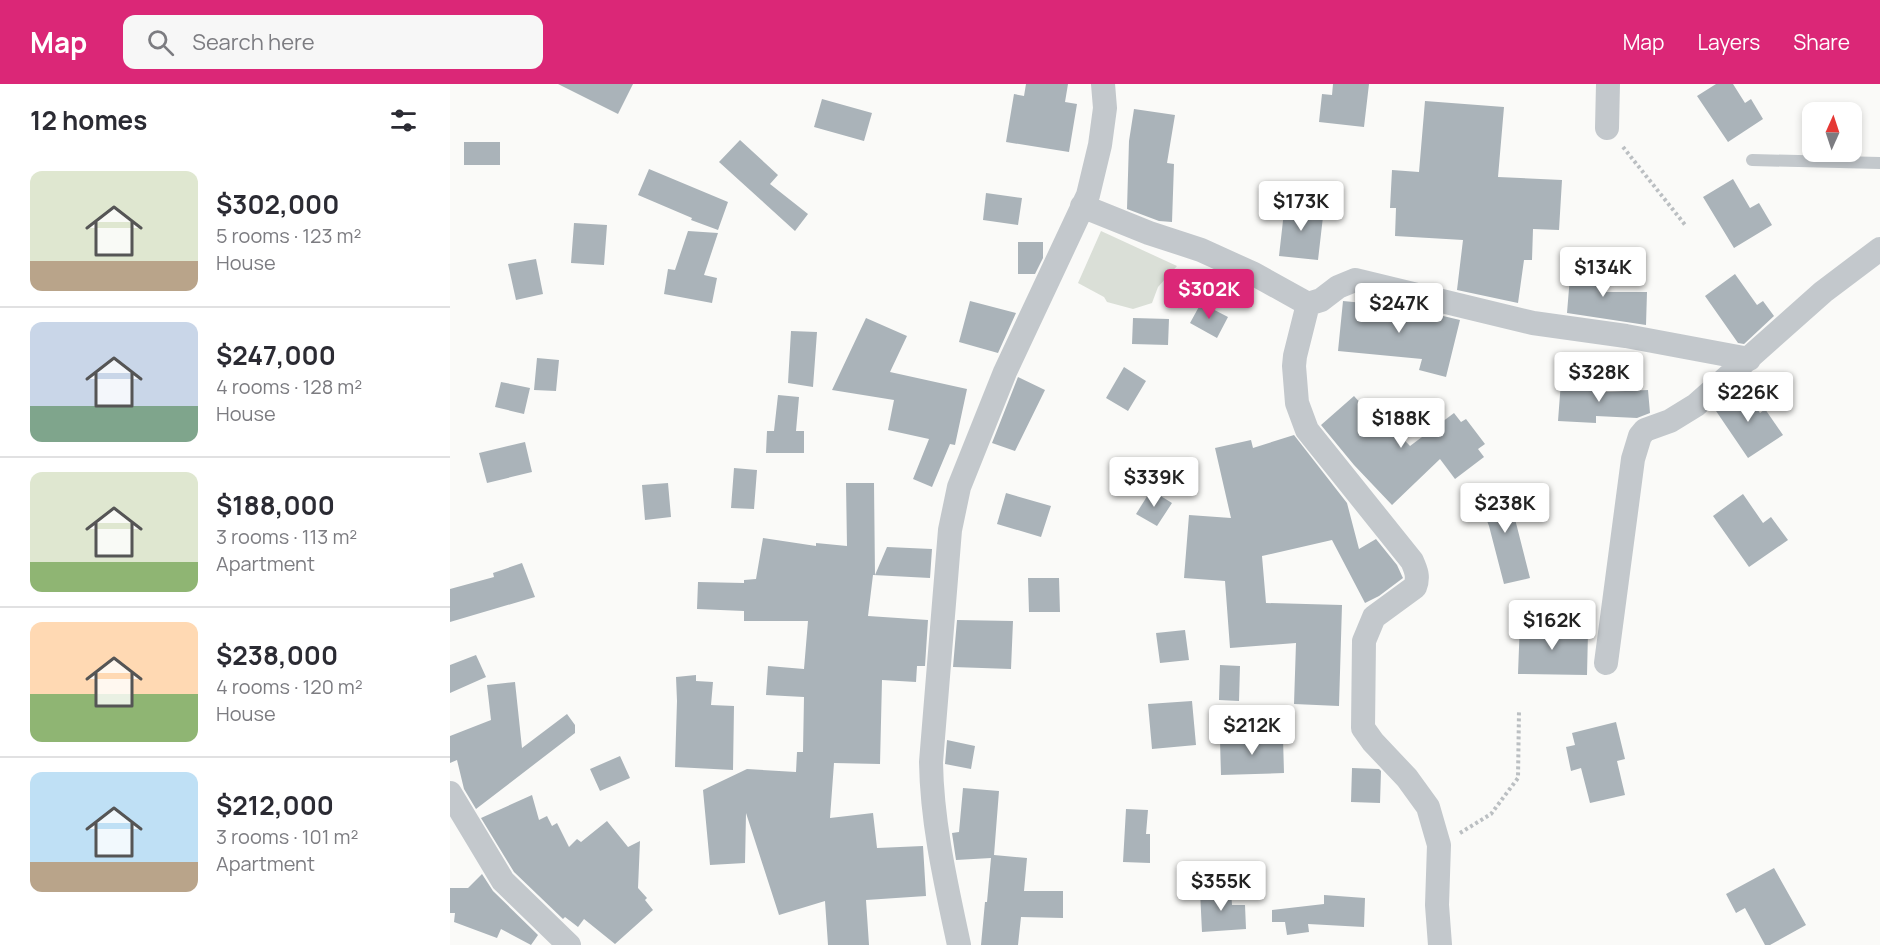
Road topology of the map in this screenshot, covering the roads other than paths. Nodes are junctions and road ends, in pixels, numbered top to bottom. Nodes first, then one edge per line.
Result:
1 (1103, 84) edge
2 (1608, 84) edge
3 (1607, 128) road end
4 (1752, 160) dead end
5 (1880, 163) edge
6 (1082, 206) junction
7 (1880, 249) edge
8 (1308, 304) junction
9 (1749, 360) junction
10 (1606, 663) dead end
11 (450, 793) edge
12 (569, 945) edge
13 (959, 945) edge
14 (1440, 945) edge

1 - 6 street
2 - 3 street
4 - 5 lane
6 - 8 street
6 - 13 street
7 - 9 street
8 - 9 street
8 - 14 street
9 - 10 street
11 - 12 street

